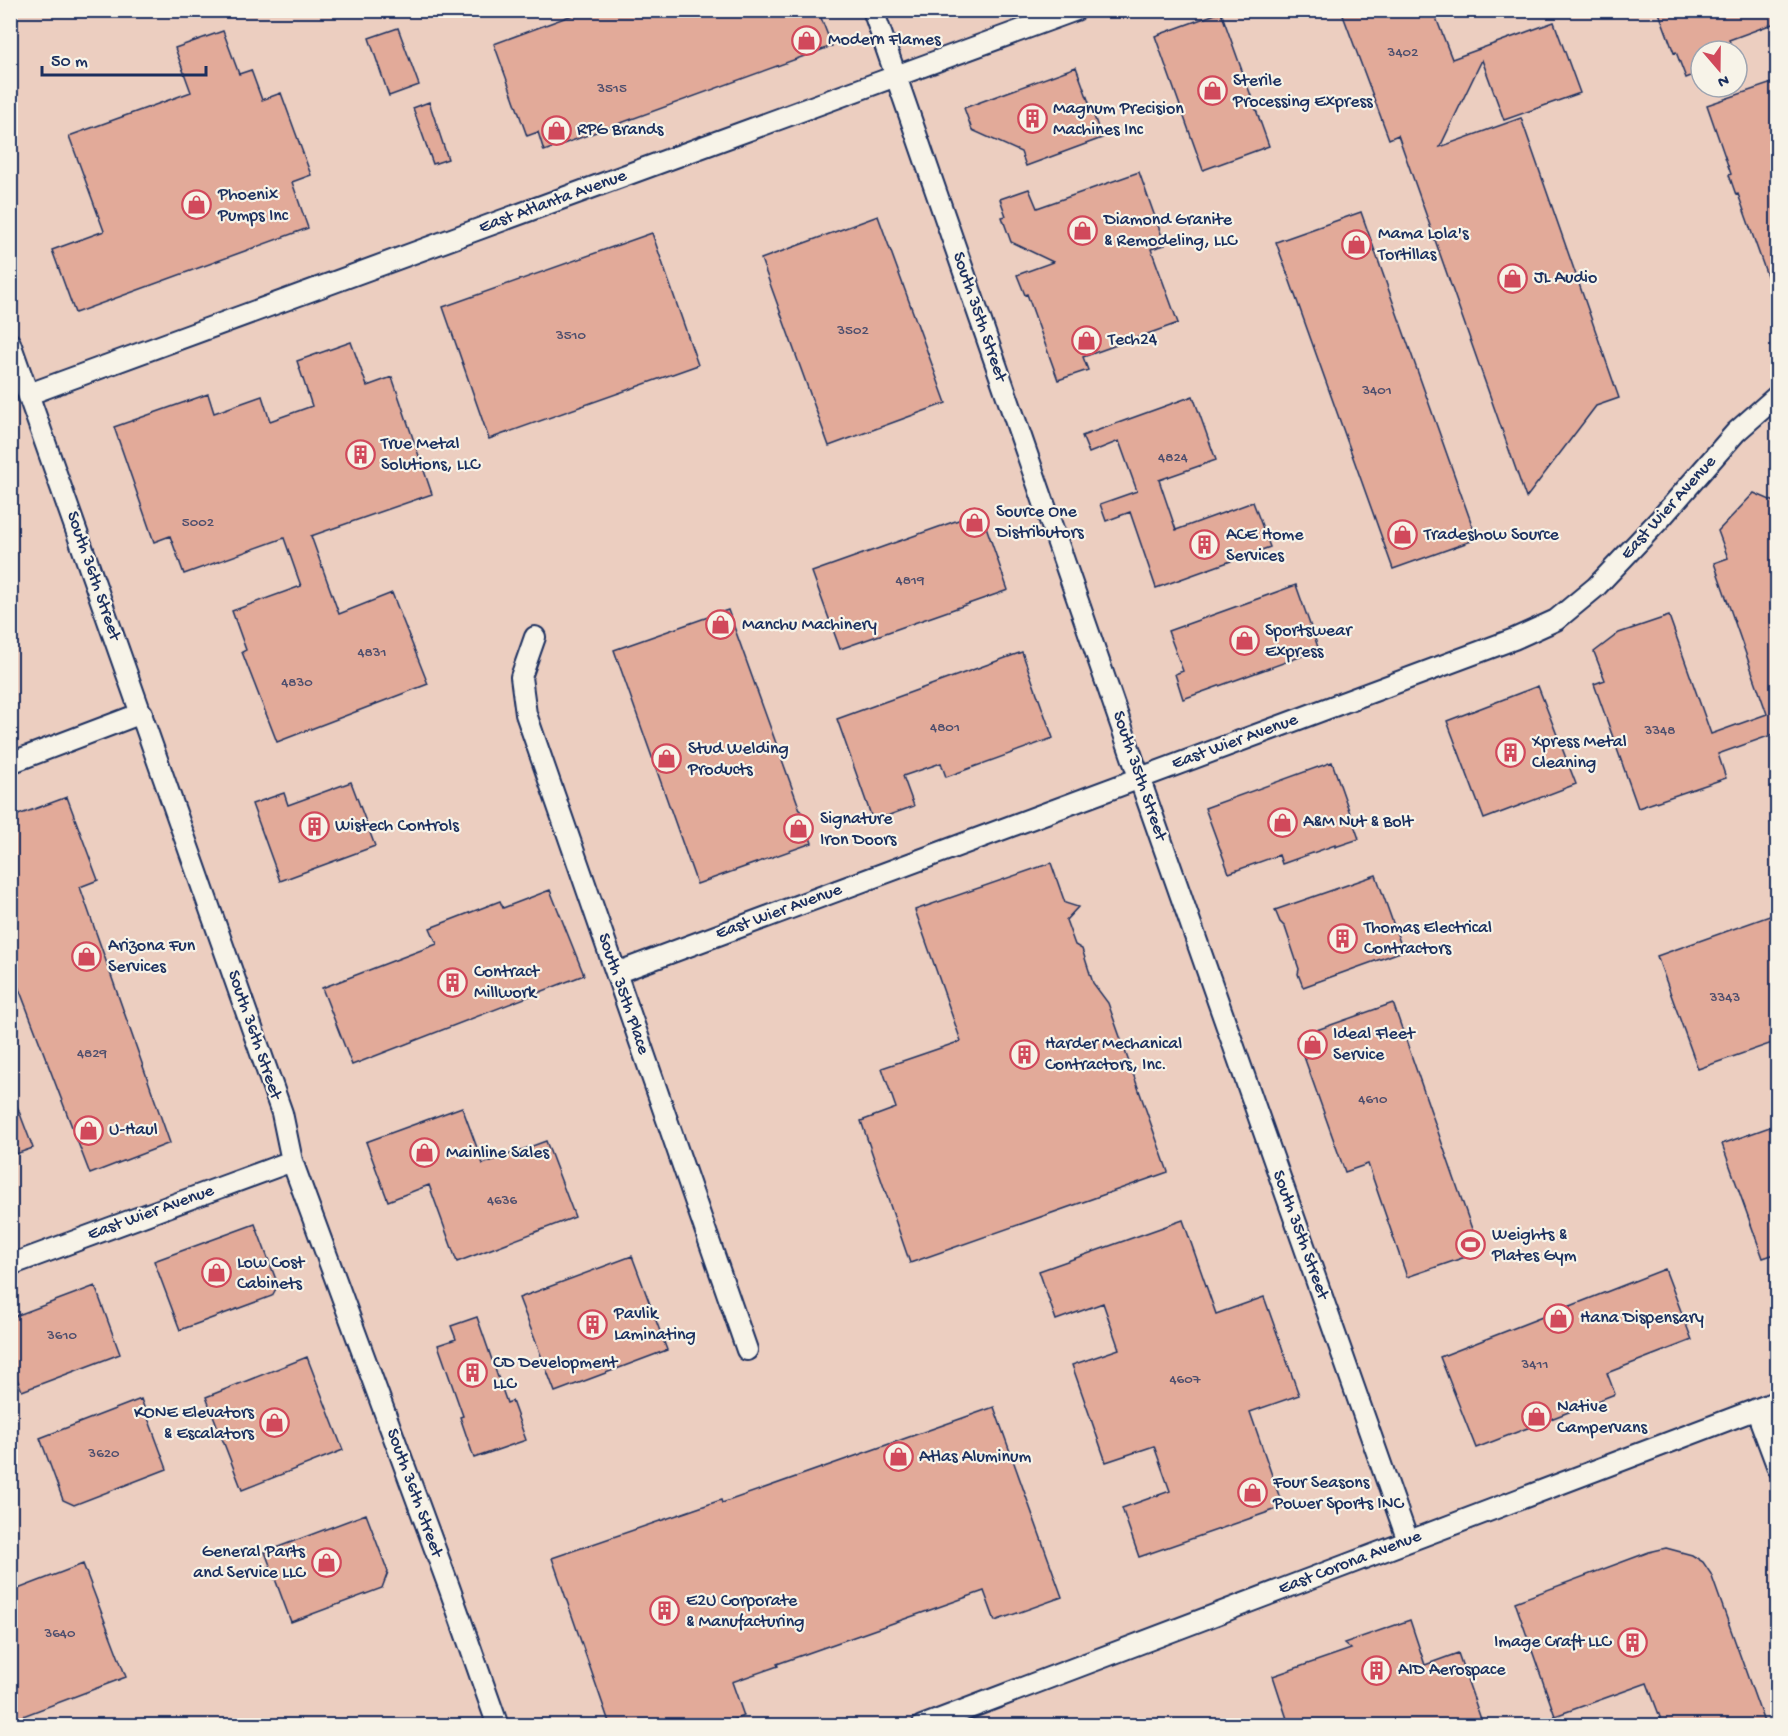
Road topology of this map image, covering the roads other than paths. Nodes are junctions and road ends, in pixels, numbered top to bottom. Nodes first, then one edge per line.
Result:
1 (873, 10) edge
2 (1076, 10) edge
3 (896, 77) junction
4 (10, 343) edge
5 (29, 394) junction
6 (1778, 395) edge
7 (535, 637) dead end
8 (142, 713) junction
9 (10, 764) edge
10 (1139, 777) junction
11 (616, 973) junction
12 (292, 1161) junction
13 (10, 1265) edge
14 (747, 1350) dead end
15 (1778, 1401) edge
16 (1756, 1409) junction
17 (1778, 1468) edge
18 (1408, 1540) junction
19 (498, 1725) edge
20 (922, 1725) edge

1 - 3 street, South 35th Street
2 - 3 street, East Atlanta Avenue
3 - 5 street, East Atlanta Avenue
3 - 10 street, South 35th Street
4 - 5 street, South 36th Street
5 - 8 street, South 36th Street
6 - 10 street, East Wier Avenue
7 - 11 street, South 35th Place
8 - 9 street
8 - 12 street, South 36th Street
10 - 11 street, East Wier Avenue
10 - 18 street, South 35th Street
11 - 14 street, South 35th Place
12 - 13 street, East Wier Avenue
12 - 19 street, South 36th Street
15 - 16 street, East Corona Avenue
16 - 17 street
16 - 18 street, East Corona Avenue
18 - 20 street, East Corona Avenue

